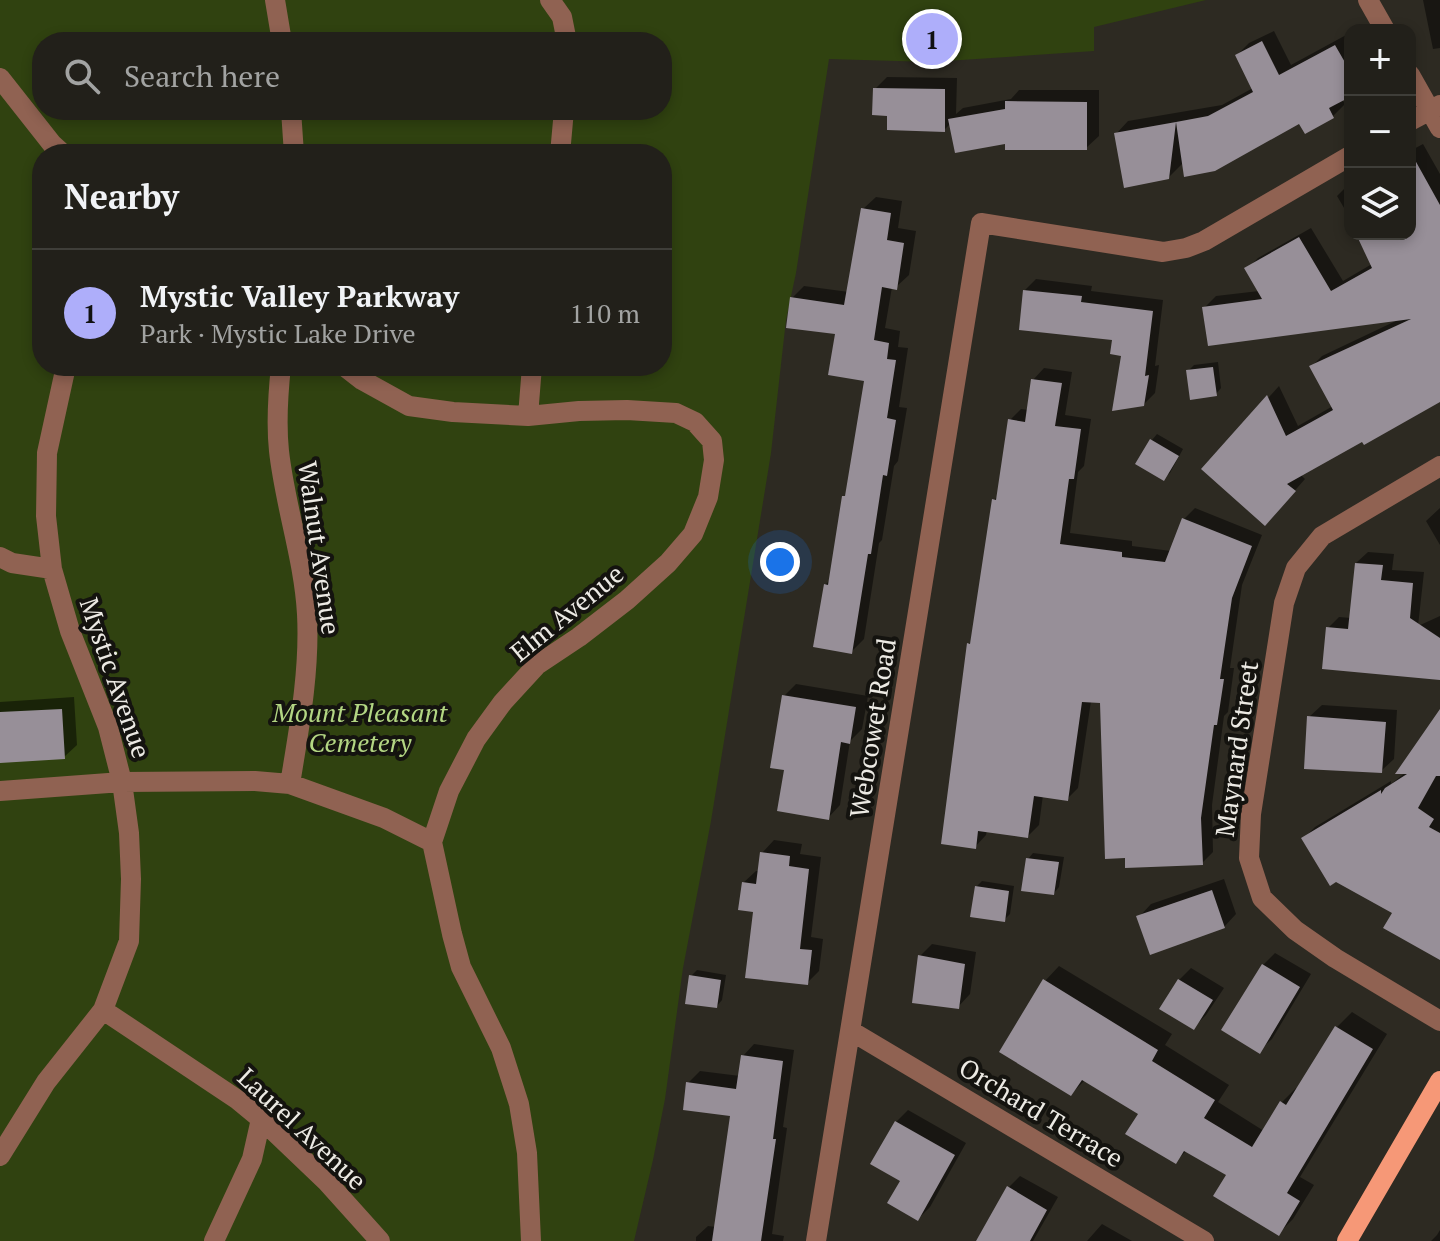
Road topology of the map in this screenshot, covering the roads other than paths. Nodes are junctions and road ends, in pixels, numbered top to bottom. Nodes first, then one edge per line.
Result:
1 (275, 0) edge
2 (550, 0) edge
3 (1368, 0) edge
4 (1382, 24) edge
5 (280, 32) edge
6 (565, 32) edge
7 (0, 78) edge
8 (1416, 84) edge
9 (1437, 114) edge
10 (32, 119) edge
11 (1416, 119) edge
12 (33, 120) edge
13 (292, 120) edge
14 (563, 120) edge
15 (52, 144) edge
16 (293, 144) edge
17 (561, 144) edge
18 (1344, 159) edge
19 (64, 376) edge
20 (280, 376) edge
21 (357, 376) edge
22 (531, 376) edge
23 (528, 416) junction
24 (1440, 466) edge
25 (0, 557) edge
26 (52, 569) junction
27 (122, 782) junction
28 (290, 784) junction
29 (0, 791) edge
30 (432, 842) junction
31 (103, 1010) junction
32 (1440, 1021) edge
33 (851, 1031) junction
34 (1440, 1081) edge
35 (261, 1119) junction
36 (0, 1156) edge
37 (214, 1241) edge
38 (380, 1241) edge
39 (531, 1241) edge
40 (816, 1241) edge
41 (1204, 1241) edge
42 (1347, 1241) edge

1 - 5 street
2 - 6 street
3 - 4 street
7 - 10 street
8 - 9 street
9 - 11 street
12 - 15 street
13 - 16 street
14 - 17 street
18 - 33 street, Webcowet Road
19 - 26 street, Mystic Avenue
20 - 28 street, Walnut Avenue
21 - 23 street
22 - 23 street
23 - 30 street, Elm Avenue
24 - 32 street, Maynard Street
25 - 26 street
26 - 27 street, Mystic Avenue
27 - 28 street
27 - 29 street
27 - 31 street, Mystic Avenue
28 - 30 street
30 - 39 street
31 - 35 street, Laurel Avenue
31 - 36 street, Mystic Avenue
33 - 40 street, Webcowet Road
33 - 41 street, Orchard Terrace
34 - 42 main road
35 - 37 street
35 - 38 street, Laurel Avenue

